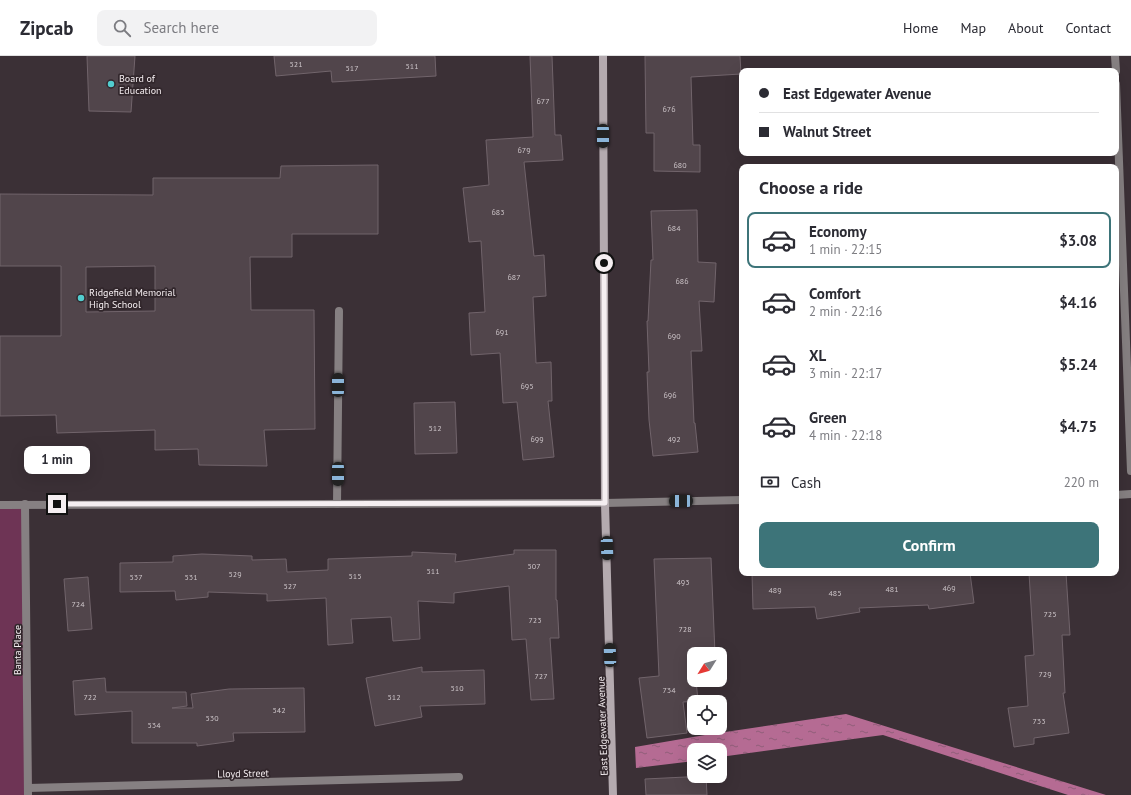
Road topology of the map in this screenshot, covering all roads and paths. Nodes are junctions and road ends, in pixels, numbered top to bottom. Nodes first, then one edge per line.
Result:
1 (603, 56) edge
2 (1115, 56) edge
3 (1116, 68) edge
4 (1119, 156) edge
5 (339, 311) dead end
6 (1131, 471) edge
7 (1119, 494) edge
8 (1131, 494) edge
9 (739, 500) edge
10 (605, 503) junction
11 (25, 504) junction
12 (337, 504) junction
13 (0, 505) edge
14 (459, 777) dead end
15 (28, 792) edge
16 (614, 795) edge

1 - 10 street, East Edgewater Avenue
2 - 3 street
4 - 6 street
5 - 12 street
7 - 8 street
9 - 10 street
10 - 12 street
10 - 16 street, East Edgewater Avenue
11 - 12 street
11 - 13 street
11 - 15 street, Banta Place
14 - 15 street, Lloyd Street

